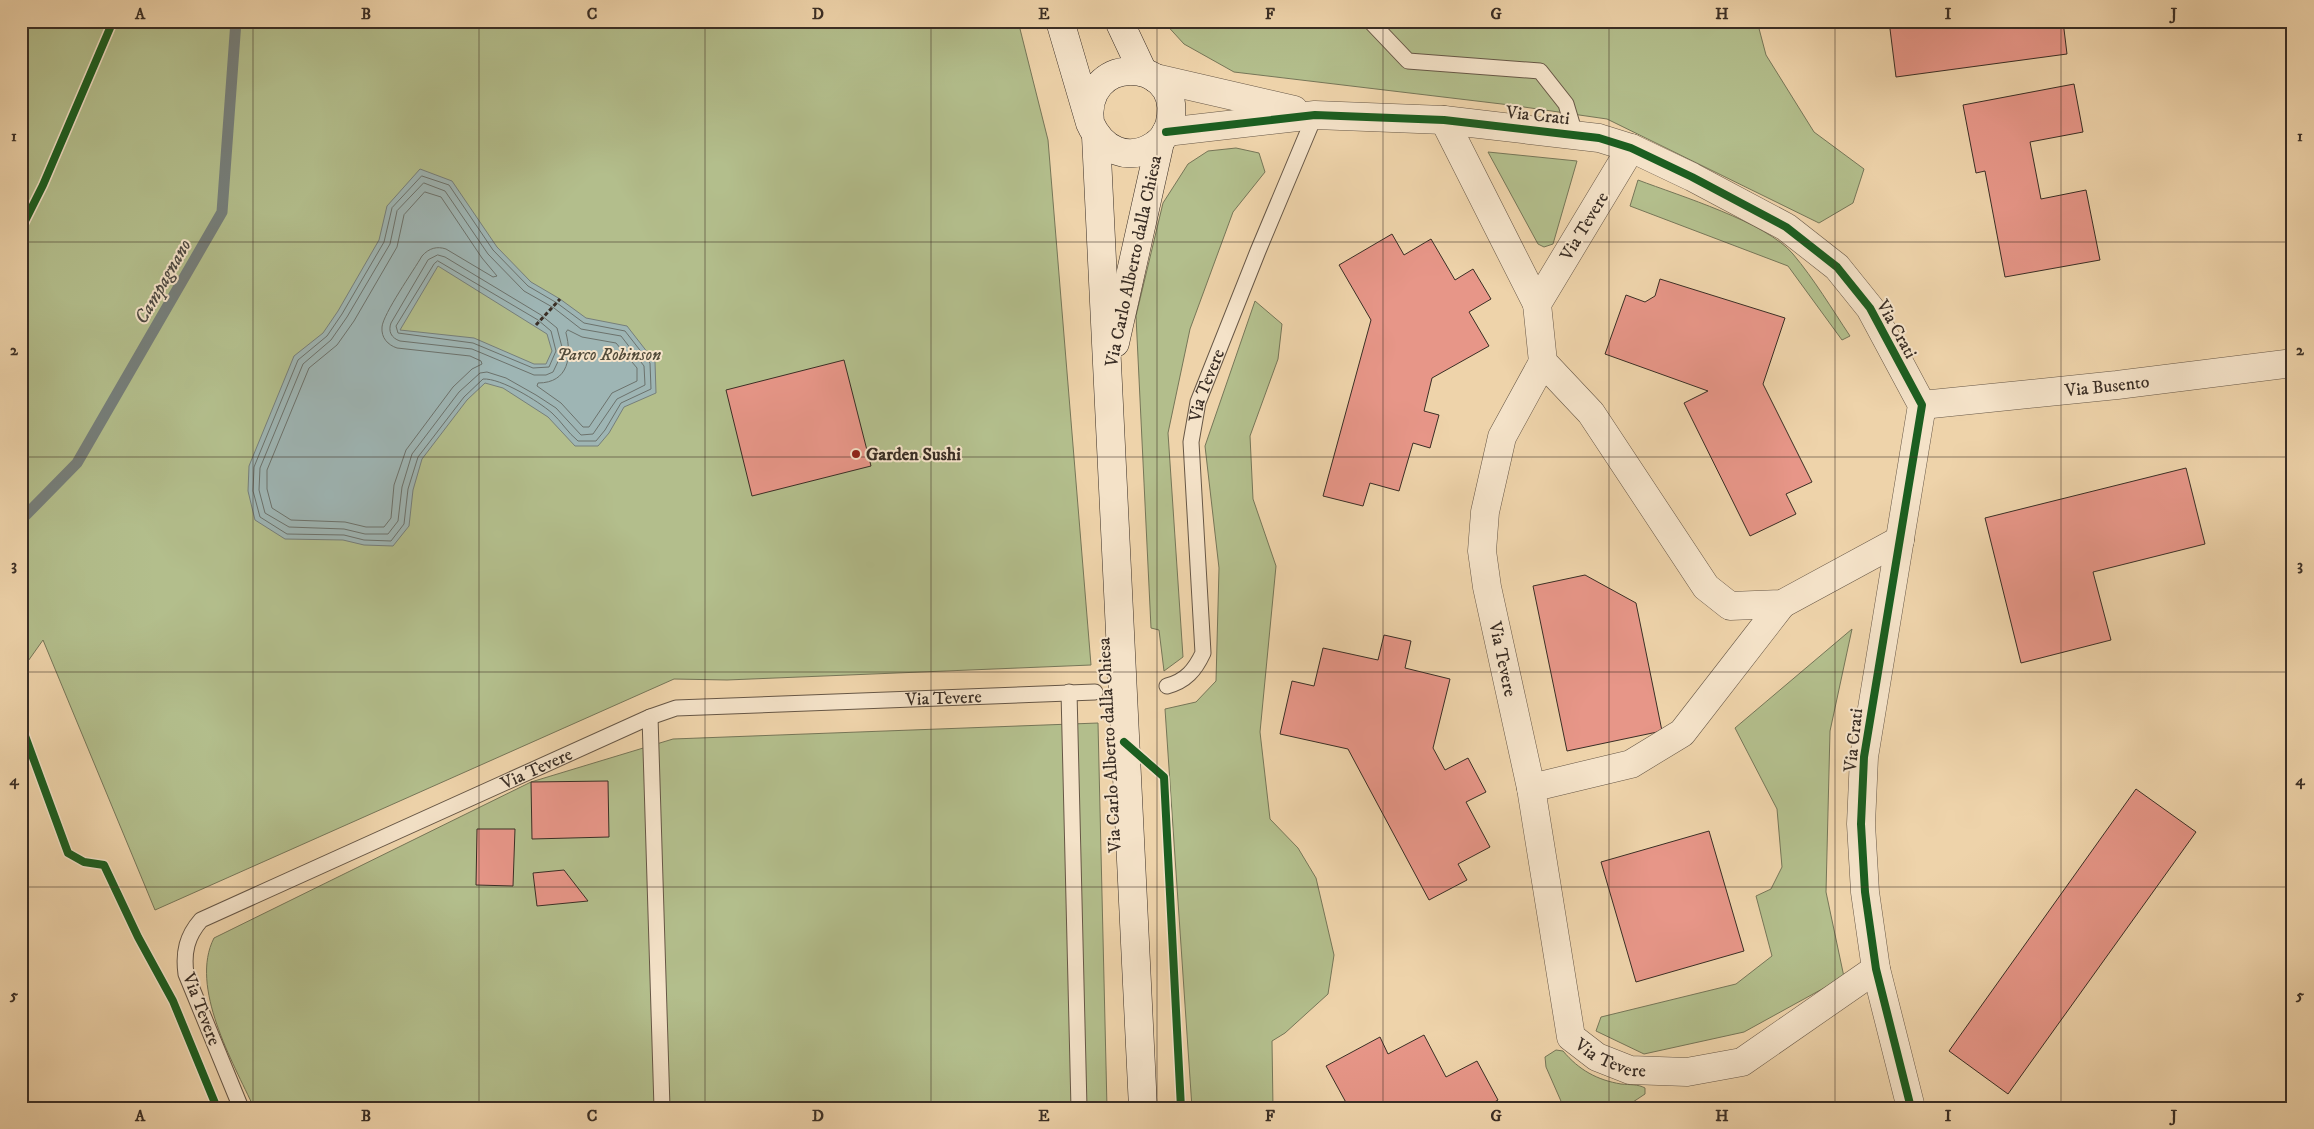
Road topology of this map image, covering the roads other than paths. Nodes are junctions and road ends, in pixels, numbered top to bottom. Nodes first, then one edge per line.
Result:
1 (1060, 21) edge
2 (1119, 21) edge
3 (1370, 21) edge
4 (1149, 75) junction
5 (1315, 115) junction
6 (1444, 120) junction
7 (1093, 129) junction
8 (1575, 134) junction
9 (1163, 137) junction
10 (1631, 148) junction
11 (1537, 304) junction
12 (1543, 362) junction
13 (2293, 363) edge
14 (1107, 380) junction
15 (1922, 405) junction
16 (1900, 540) junction
17 (1782, 604) junction
18 (1167, 686) dead end
19 (1069, 692) junction
20 (1095, 692) dead end
21 (650, 717) junction
22 (1531, 788) junction
23 (1876, 969) junction
24 (241, 1108) edge
25 (662, 1108) edge
26 (1079, 1108) edge
27 (1143, 1108) edge
28 (1911, 1108) edge

1 - 7 street
2 - 4 street
3 - 8 lane
4 - 5 street, Via Crati
4 - 7 street
4 - 9 street
5 - 6 street, Via Crati
5 - 9 street, Via Crati
5 - 18 lane, Via Tevere
6 - 8 street, Via Crati
6 - 11 street
7 - 9 street
7 - 14 street, Via Carlo Alberto dalla Chiesa
8 - 10 street, Via Crati
9 - 14 street, Via Carlo Alberto dalla Chiesa
10 - 11 street, Via Tevere
10 - 15 street, Via Crati
11 - 12 street
12 - 17 street
12 - 22 street, Via Tevere
13 - 15 street, Via Busento
14 - 27 street, Via Carlo Alberto dalla Chiesa
15 - 16 street, Via Crati
16 - 17 street
16 - 23 street, Via Crati
17 - 22 street
19 - 20 lane, Via Tevere
19 - 21 lane, Via Tevere
19 - 26 lane
21 - 24 lane, Via Tevere
21 - 25 lane
22 - 23 street, Via Tevere
23 - 28 street, Via Crati

